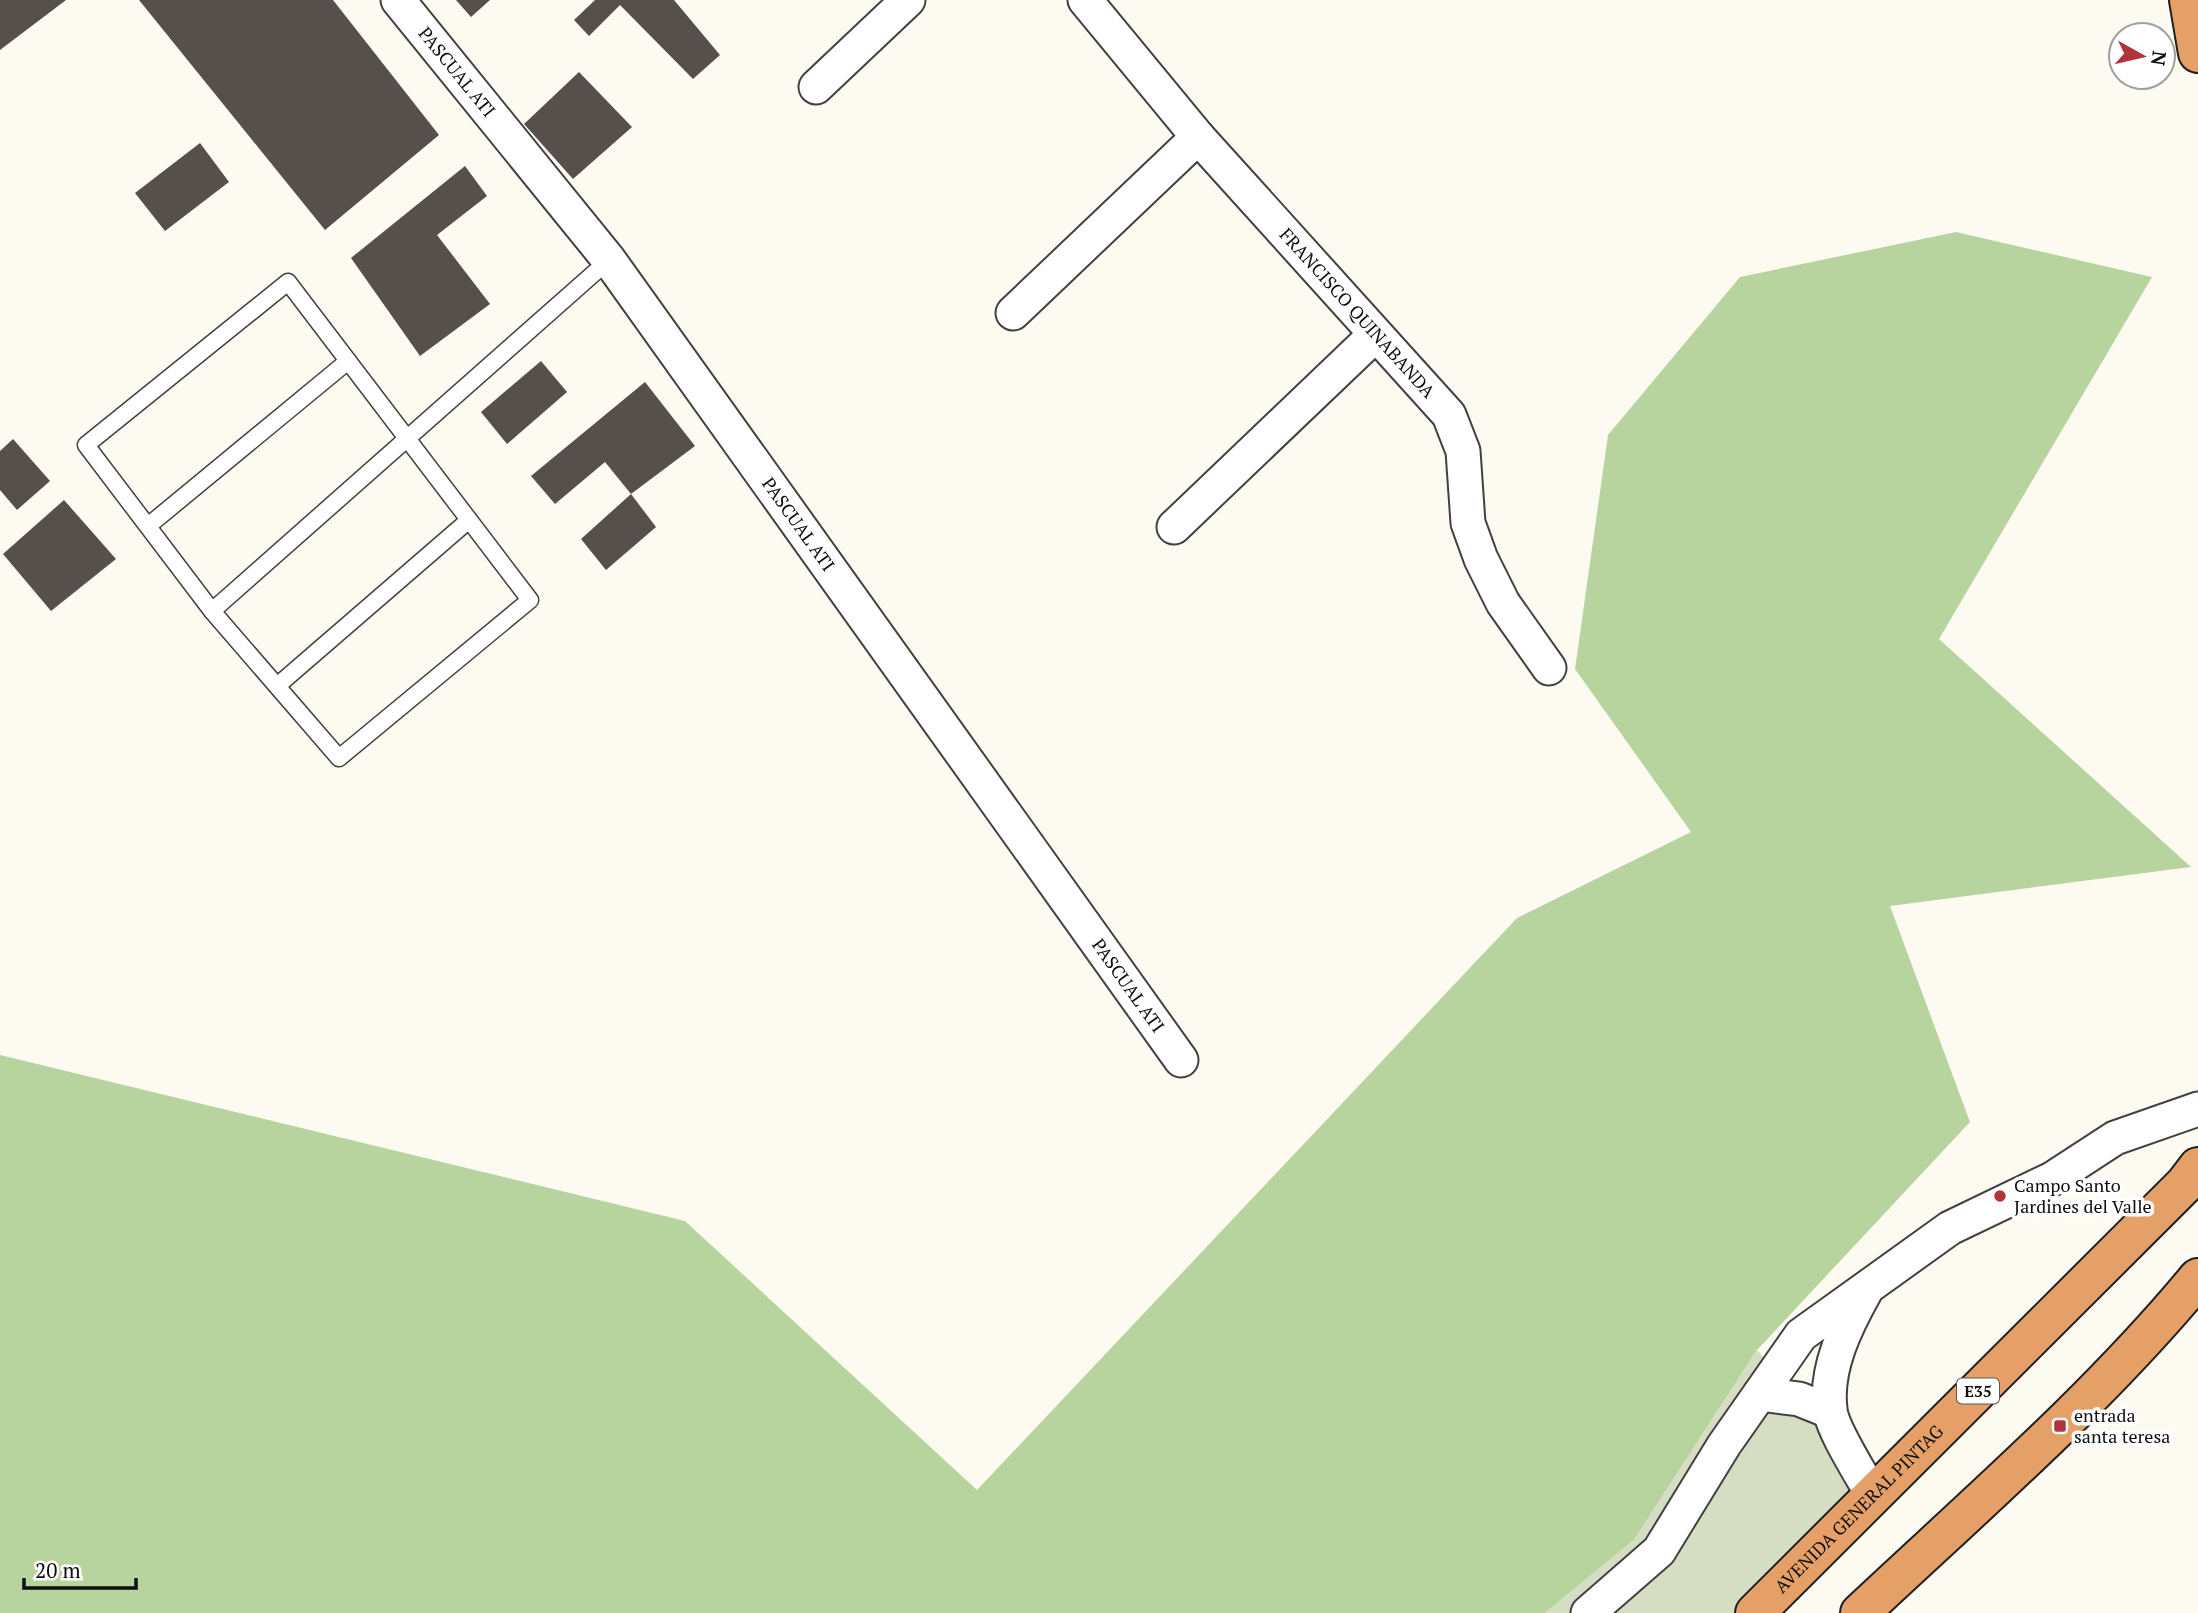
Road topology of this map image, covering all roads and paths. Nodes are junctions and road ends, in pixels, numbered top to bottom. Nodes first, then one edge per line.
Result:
1 (399, 0) edge
2 (908, 0) edge
3 (1086, 0) edge
4 (2189, 0) edge
5 (2198, 53) edge
6 (816, 88) dead end
7 (1198, 137) junction
8 (609, 260) junction
9 (1013, 313) dead end
10 (1376, 335) junction
11 (348, 361) junction
12 (408, 440) junction
13 (468, 520) junction
14 (148, 526) junction
15 (1174, 527) dead end
16 (212, 611) junction
17 (1549, 668) dead end
18 (277, 686) junction
19 (1181, 1060) dead end
20 (2198, 1109) edge
21 (2198, 1167) edge
22 (2198, 1278) edge
23 (1869, 1286) junction
24 (1760, 1394) junction
25 (1829, 1411) junction
26 (1873, 1496) junction
27 (1588, 1613) edge
28 (1755, 1613) edge
29 (1860, 1613) edge

1 - 8 street, PASCUAL ATI
2 - 6 street
3 - 7 street, FRANCISCO QUINABANDA
4 - 5 highway
7 - 9 street
7 - 10 street, FRANCISCO QUINABANDA
8 - 12 lane
8 - 19 street, PASCUAL ATI
10 - 15 street
10 - 17 street, FRANCISCO QUINABANDA
11 - 12 lane
11 - 14 lane
11 - 14 lane
12 - 13 lane
12 - 16 lane
13 - 18 lane
13 - 18 lane
14 - 16 lane
16 - 18 lane
20 - 23 street
21 - 26 highway, AVENIDA GENERAL PINTAG / E35
22 - 29 highway
23 - 24 street
23 - 25 street
24 - 25 street
24 - 27 street
25 - 26 street
26 - 28 highway, AVENIDA GENERAL PINTAG / E35

